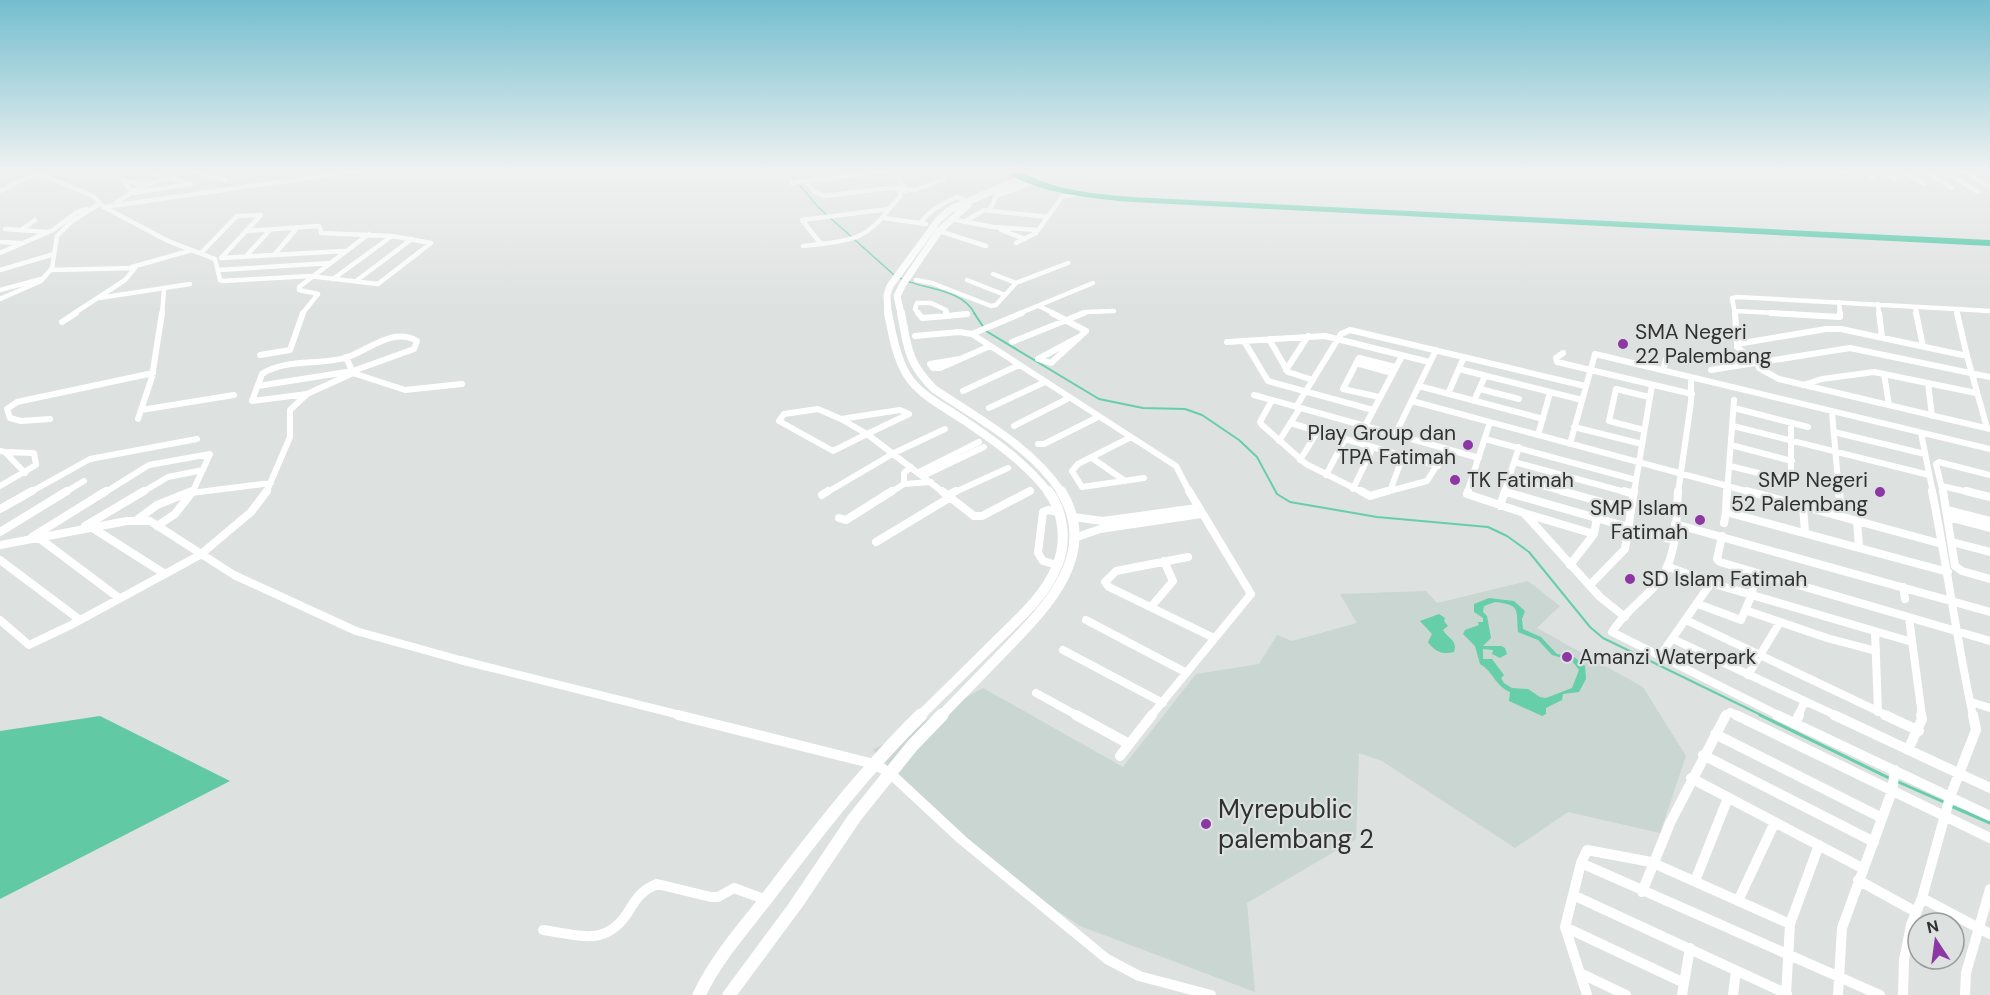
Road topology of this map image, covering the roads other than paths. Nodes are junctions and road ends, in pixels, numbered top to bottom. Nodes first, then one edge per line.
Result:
1 (69, 217) edge
2 (80, 217) edge
3 (122, 217) edge
4 (236, 217) edge
5 (259, 217) edge
6 (817, 217) edge
7 (928, 217) edge
8 (941, 217) edge
9 (970, 217) edge
10 (1048, 217) edge
11 (1502, 217) edge
12 (1518, 217) edge
13 (883, 218) joint
14 (34, 219) dead end
15 (951, 219) joint
16 (964, 222) junction
17 (1664, 225) junction
18 (925, 226) junction
19 (993, 227) junction
20 (297, 228) junction
21 (5, 229) dead end
22 (21, 230) junction
23 (270, 230) junction
24 (1037, 230) junction
25 (246, 231) junction
26 (939, 231) junction
27 (49, 232) junction
28 (369, 234) junction
29 (392, 236) junction
30 (412, 239) junction
31 (1025, 239) junction
32 (1990, 241) edge
33 (0, 242) edge
34 (22, 243) junction
35 (1016, 243) dead end
36 (821, 244) junction
37 (803, 246) dead end
38 (986, 246) dead end
39 (192, 250) junction
40 (346, 251) junction
41 (0, 253) edge
42 (201, 253) junction
43 (913, 254) junction
44 (54, 255) junction
45 (274, 255) junction
46 (922, 255) junction
47 (246, 256) junction
48 (218, 258) junction
49 (1068, 262) dead end
50 (331, 263) junction
51 (132, 267) junction
52 (0, 270) edge
53 (51, 270) junction
54 (218, 270) junction
55 (911, 273) junction
56 (993, 274) dead end
57 (311, 276) junction
58 (46, 277) junction
59 (333, 279) junction
60 (902, 280) junction
61 (916, 280) junction
62 (967, 280) dead end
63 (356, 281) junction
64 (1016, 283) junction
65 (1093, 283) dead end
66 (190, 284) dead end
67 (13, 286) junction
68 (0, 290) edge
69 (164, 290) junction
70 (16, 293) junction
71 (1005, 296) junction
72 (96, 298) junction
73 (0, 299) edge
74 (1839, 302) junction
75 (1878, 304) junction
76 (1039, 306) junction
77 (1915, 306) junction
78 (1956, 309) junction
79 (916, 311) junction
80 (1114, 311) dead end
81 (1736, 311) junction
82 (1990, 311) edge
83 (899, 313) junction
84 (967, 314) dead end
85 (947, 317) junction
86 (1840, 317) junction
87 (1063, 320) junction
88 (62, 322) dead end
89 (1841, 329) junction
90 (975, 333) junction
91 (1079, 336) junction
92 (1308, 336) junction
93 (1882, 338) junction
94 (910, 339) junction
95 (1269, 339) junction
96 (1338, 339) junction
97 (1244, 341) junction
98 (1012, 342) dead end
99 (1227, 342) dead end
100 (1736, 344) junction
101 (990, 346) junction
102 (1923, 346) junction
103 (1436, 350) junction
104 (1563, 353) dead end
105 (260, 355) dead end
106 (1402, 356) junction
107 (1967, 356) junction
108 (346, 357) junction
109 (1464, 357) junction
110 (960, 359) dead end
111 (1666, 359) dead end
112 (1429, 362) junction
113 (1019, 365) junction
114 (1758, 366) junction
115 (1459, 369) junction
116 (1286, 370) junction
117 (1394, 370) junction
118 (1589, 370) junction
119 (1663, 370) junction
120 (353, 372) junction
121 (1714, 372) dead end
122 (153, 373) junction
123 (1884, 374) junction
124 (1974, 375) junction
125 (1485, 376) junction
126 (1691, 377) junction
127 (1990, 379) edge
128 (1313, 380) junction
129 (1045, 382) junction
130 (1928, 383) junction
131 (462, 384) dead end
132 (1652, 385) junction
133 (258, 386) junction
134 (1419, 386) junction
135 (1524, 386) junction
136 (1585, 386) junction
137 (1802, 386) junction
138 (1480, 389) junction
139 (963, 392) dead end
140 (1305, 392) junction
141 (1550, 393) junction
142 (1976, 393) junction
143 (307, 394) junction
144 (1449, 394) junction
145 (1692, 394) junction
146 (234, 395) dead end
147 (1254, 395) dead end
148 (1379, 397) junction
149 (1649, 397) junction
150 (1069, 398) junction
151 (1519, 399) junction
152 (1272, 400) junction
153 (1582, 400) junction
154 (1412, 401) junction
155 (1474, 401) junction
156 (1888, 405) junction
157 (1298, 407) junction
158 (989, 408) dead end
159 (141, 410) junction
160 (1373, 410) junction
161 (1514, 412) junction
162 (1832, 412) junction
163 (1932, 416) junction
164 (1098, 417) junction
165 (50, 419) dead end
166 (138, 419) dead end
167 (841, 419) junction
168 (1543, 419) junction
169 (1490, 422) junction
170 (1290, 423) junction
171 (1791, 423) junction
172 (1014, 426) dead end
173 (1365, 426) junction
174 (1733, 426) junction
175 (1808, 427) dead end
176 (1574, 428) junction
177 (1988, 428) edge
178 (945, 429) dead end
179 (1644, 430) junction
180 (1318, 431) junction
181 (1834, 432) junction
182 (1921, 433) junction
183 (867, 434) junction
184 (1395, 435) junction
185 (1538, 435) junction
186 (1131, 437) junction
187 (197, 439) dead end
188 (1345, 439) junction
189 (1485, 439) junction
190 (1791, 440) junction
191 (1279, 441) junction
192 (983, 442) junction
193 (1038, 444) dead end
194 (1570, 444) junction
195 (1642, 444) junction
196 (1731, 445) junction
197 (1373, 447) junction
198 (1519, 447) junction
199 (1447, 449) junction
200 (1990, 449) edge
201 (3, 451) edge
202 (1835, 451) junction
203 (894, 453) junction
204 (1925, 454) junction
205 (1403, 456) junction
206 (1032, 457) junction
207 (1092, 458) junction
208 (1479, 458) junction
209 (1300, 460) junction
210 (1792, 461) junction
211 (1022, 462) junction
212 (1514, 462) junction
213 (1639, 462) junction
214 (1438, 466) junction
215 (1730, 466) junction
216 (911, 467) junction
217 (1008, 468) dead end
218 (203, 470) junction
219 (25, 472) junction
220 (1679, 473) junction
221 (921, 474) junction
222 (1326, 475) junction
223 (1929, 475) junction
224 (1990, 475) edge
225 (1509, 477) junction
226 (1144, 478) dead end
227 (1636, 480) junction
228 (84, 481) dead end
229 (1125, 481) junction
230 (931, 482) junction
231 (272, 483) junction
232 (904, 484) junction
233 (0, 486) edge
234 (1726, 486) junction
235 (1942, 486) junction
236 (1353, 489) junction
237 (1390, 490) junction
238 (193, 491) junction
239 (1031, 491) dead end
240 (1506, 492) junction
241 (1633, 494) junction
242 (822, 495) dead end
243 (948, 497) junction
244 (1990, 497) edge
245 (1500, 506) junction
246 (1803, 506) junction
247 (0, 509) edge
248 (1631, 510) junction
249 (1199, 511) junction
250 (1059, 512) junction
251 (1726, 512) junction
252 (1524, 513) junction
253 (1948, 513) junction
254 (1841, 515) junction
255 (1073, 517) junction
256 (839, 518) dead end
257 (1597, 518) junction
258 (138, 520) junction
259 (1088, 520) junction
260 (1857, 521) junction
261 (1990, 521) edge
262 (1724, 523) dead end
263 (1675, 524) junction
264 (158, 526) junction
265 (91, 527) junction
266 (1628, 527) junction
267 (1990, 528) edge
268 (80, 530) junction
269 (0, 532) edge
270 (1089, 532) junction
271 (1804, 532) junction
272 (1594, 534) junction
273 (1722, 536) junction
274 (1077, 537) junction
275 (39, 538) junction
276 (27, 540) junction
277 (1673, 540) junction
278 (876, 542) dead end
279 (1952, 542) junction
280 (1942, 544) junction
281 (0, 545) edge
282 (1859, 547) junction
283 (1990, 552) edge
284 (200, 555) junction
285 (1188, 557) dead end
286 (0, 560) edge
287 (1164, 561) junction
288 (1057, 565) junction
289 (1570, 565) junction
290 (1669, 567) junction
291 (1948, 572) junction
292 (1755, 573) junction
293 (165, 574) junction
294 (1990, 579) edge
295 (1711, 583) junction
296 (1590, 585) junction
297 (1903, 587) junction
298 (1752, 594) junction
299 (119, 598) junction
300 (1905, 599) dead end
301 (1950, 601) junction
302 (1698, 604) junction
303 (1151, 607) junction
304 (1745, 610) junction
305 (1990, 612) edge
306 (1625, 617) junction
307 (1909, 618) junction
308 (0, 620) edge
309 (80, 620) junction
310 (1086, 620) dead end
311 (1686, 621) junction
312 (1780, 622) junction
313 (1875, 631) junction
314 (1955, 631) junction
315 (1214, 638) junction
316 (1673, 639) junction
317 (1990, 641) edge
318 (1912, 642) junction
319 (1063, 650) dead end
320 (1876, 651) junction
321 (1660, 656) junction
322 (1760, 656) junction
323 (1185, 672) junction
324 (1748, 675) junction
325 (1036, 693) dead end
326 (1804, 701) junction
327 (1971, 702) junction
328 (1162, 703) junction
329 (1990, 708) edge
330 (1878, 712) junction
331 (1795, 724) junction
332 (1919, 731) junction
333 (1715, 734) junction
334 (1129, 744) junction
335 (1908, 750) junction
336 (1703, 755) junction
337 (1120, 756) dead end
338 (874, 764) junction
339 (891, 774) junction
340 (1959, 774) junction
341 (1691, 778) junction
342 (1894, 780) junction
343 (1990, 788) edge
344 (1728, 798) junction
345 (1948, 806) junction
346 (1990, 816) edge
347 (1882, 818) junction
348 (1775, 822) junction
349 (1990, 838) edge
350 (1874, 842) junction
351 (1819, 845) junction
352 (1651, 862) junction
353 (1581, 863) junction
354 (1862, 868) junction
355 (1858, 880) junction
356 (1695, 881) junction
357 (1990, 889) edge
358 (1642, 891) junction
359 (1573, 895) junction
360 (764, 898) junction
361 (1922, 898) junction
362 (1738, 901) junction
363 (1988, 903) edge
364 (1914, 911) edge
365 (1916, 911) edge
366 (1790, 924) junction
367 (1565, 927) junction
368 (1980, 929) junction
369 (543, 930) dead end
370 (1990, 934) edge
371 (1690, 948) junction
372 (1906, 952) edge
373 (1788, 956) junction
374 (1736, 971) junction
375 (1580, 973) junction
376 (1839, 978) junction
377 (1684, 983) junction
378 (699, 995) edge
379 (729, 995) edge
380 (1211, 995) edge
381 (1587, 995) edge
382 (1626, 995) edge
383 (1682, 995) edge
384 (1733, 995) edge
385 (1786, 995) edge
386 (1838, 995) edge
387 (1880, 995) edge
388 (1903, 995) edge
389 (1965, 995) edge

1 - 27 street
2 - 44 street
3 - 39 street
4 - 42 street
5 - 25 street
6 - 36 street
7 - 18 street
8 - 18 street
9 - 16 street
10 - 24 street
11 - 17 highway
12 - 17 highway
13 - 18 street
13 - 36 street
14 - 22 street
15 - 16 street
15 - 26 street
16 - 19 street
17 - 32 highway
18 - 43 street
19 - 24 street
19 - 31 street
20 - 23 street
20 - 28 street
20 - 45 street
21 - 22 street
22 - 27 street
23 - 25 street
23 - 47 street
24 - 31 street
25 - 48 street
26 - 38 street
26 - 46 street
27 - 34 street
28 - 29 street
28 - 40 street
29 - 30 street
29 - 59 street
30 - 63 street
30 - 63 street
31 - 35 street
33 - 34 street
34 - 41 street
36 - 37 street
39 - 42 street
39 - 51 street
40 - 45 street
40 - 50 street
42 - 48 street
43 - 46 street
43 - 60 street
44 - 52 street
44 - 53 street
45 - 47 street
46 - 55 street
47 - 48 street
48 - 54 street
49 - 64 street
50 - 54 street
50 - 57 street
51 - 53 street
51 - 72 street
53 - 58 street
54 - 57 street
55 - 60 street
55 - 61 street
56 - 64 street
57 - 59 street
57 - 105 street
58 - 67 street
58 - 70 street
59 - 63 street
60 - 61 street
60 - 83 street
60 - 192 street
61 - 71 street
62 - 71 street
64 - 71 street
65 - 76 street
66 - 69 street
67 - 68 street
67 - 70 street
69 - 72 street
69 - 122 street
70 - 73 street
72 - 88 street
74 - 75 street
74 - 81 street
74 - 86 street
75 - 77 street
75 - 93 street
76 - 87 street
76 - 90 street
77 - 78 street
77 - 102 street
78 - 82 street
78 - 107 street
79 - 83 street
79 - 85 street
79 - 85 street
80 - 87 street
81 - 86 street
81 - 100 street
83 - 94 street
84 - 85 street
86 - 89 street
87 - 91 street
87 - 98 street
89 - 93 street
89 - 100 street
90 - 94 street
90 - 101 street
91 - 91 street
92 - 95 street
92 - 96 street
92 - 116 street
93 - 102 street
94 - 206 street
95 - 97 street
95 - 116 street
96 - 103 street
96 - 106 street
96 - 128 street
97 - 99 street
97 - 140 street
100 - 114 street
101 - 110 street
101 - 113 street
102 - 107 street
103 - 109 street
103 - 112 street
104 - 118 street
106 - 112 street
106 - 117 street
107 - 124 street
108 - 120 street
108 - 120 street
108 - 133 street
109 - 115 street
109 - 136 street
111 - 119 street
112 - 134 street
113 - 129 street
113 - 139 street
114 - 121 street
114 - 124 street
114 - 137 street
115 - 125 street
115 - 144 street
116 - 128 street
117 - 148 street
117 - 148 street
118 - 119 street
118 - 132 street
118 - 136 street
119 - 126 street
120 - 131 street
120 - 133 street
120 - 143 street
122 - 159 street
122 - 165 street
123 - 130 street
123 - 137 street
123 - 156 street
124 - 127 street
124 - 142 street
125 - 135 street
125 - 138 street
126 - 145 street
126 - 162 street
128 - 140 street
129 - 150 street
129 - 158 street
130 - 142 street
130 - 163 street
132 - 145 street
132 - 149 street
133 - 143 street
134 - 144 street
134 - 154 street
135 - 141 street
135 - 151 street
136 - 153 street
137 - 156 street
138 - 151 street
138 - 155 street
140 - 157 street
140 - 160 street
141 - 153 street
141 - 168 street
142 - 177 street
143 - 231 street
144 - 155 street
145 - 220 street
146 - 159 street
147 - 152 street
148 - 160 street
149 - 179 street
149 - 179 street
150 - 164 street
150 - 172 street
151 - 161 street
152 - 157 street
152 - 191 street
153 - 176 street
154 - 169 street
154 - 184 street
155 - 161 street
156 - 163 street
157 - 170 street
157 - 173 street
159 - 166 street
160 - 173 street
161 - 168 street
162 - 181 street
162 - 182 street
163 - 177 street
164 - 186 street
164 - 193 street
167 - 183 street
167 - 183 street
167 - 183 street
168 - 185 street
169 - 185 street
169 - 189 street
170 - 180 street
170 - 191 street
171 - 174 street
171 - 175 street
171 - 190 street
173 - 184 street
174 - 190 street
174 - 196 street
176 - 194 street
176 - 195 street
178 - 203 street
179 - 195 street
180 - 188 street
180 - 209 street
181 - 202 street
181 - 204 street
182 - 200 street
182 - 204 street
183 - 203 street
184 - 199 street
185 - 194 street
186 - 207 street
186 - 249 street
187 - 247 street
188 - 197 street
188 - 222 street
189 - 198 street
189 - 208 street
190 - 202 street
190 - 210 street
191 - 209 street
192 - 211 street
192 - 221 street
194 - 213 street
195 - 213 street
196 - 210 street
196 - 215 street
197 - 205 street
197 - 236 street
198 - 212 street
198 - 227 street
199 - 208 street
199 - 214 street
201 - 219 street
201 - 219 street
202 - 223 street
202 - 254 street
203 - 216 street
203 - 242 street
204 - 223 street
205 - 214 street
205 - 237 street
206 - 211 street
206 - 255 street
207 - 229 street
207 - 229 street
208 - 245 street
209 - 222 street
210 - 215 street
211 - 250 street
212 - 225 street
212 - 241 street
213 - 220 street
213 - 227 street
214 - 237 street
215 - 234 street
216 - 221 street
216 - 232 street
217 - 243 street
218 - 238 street
218 - 268 street
218 - 276 street
219 - 233 street
220 - 234 street
220 - 263 street
221 - 230 street
222 - 236 street
223 - 280 street
224 - 235 street
225 - 240 street
225 - 248 street
226 - 229 street
227 - 241 street
228 - 269 street
230 - 232 street
230 - 243 street
231 - 238 street
231 - 284 street
232 - 256 street
234 - 246 street
234 - 251 street
235 - 244 street
235 - 253 street
236 - 237 street
238 - 258 street
238 - 264 street
239 - 243 street
240 - 245 street
240 - 257 street
241 - 248 street
243 - 278 street
245 - 252 street
246 - 254 street
246 - 271 street
248 - 266 street
249 - 259 street
249 - 270 street
249 - 315 street
250 - 288 street
250 - 288 street
251 - 262 street
251 - 271 street
252 - 272 street
252 - 289 street
253 - 261 street
253 - 267 street
253 - 279 street
254 - 260 street
255 - 259 street
255 - 274 street
257 - 266 street
257 - 272 street
258 - 264 street
258 - 265 street
259 - 270 street
260 - 280 street
260 - 282 street
263 - 273 street
263 - 277 street
264 - 284 street
265 - 268 street
265 - 293 street
266 - 277 street
266 - 296 street
268 - 275 street
270 - 274 street
271 - 282 street
272 - 289 street
273 - 292 street
273 - 297 street
274 - 339 street
275 - 276 street
275 - 299 street
276 - 281 street
277 - 290 street
279 - 283 street
279 - 294 street
280 - 291 street
282 - 291 street
284 - 293 street
284 - 338 street
285 - 287 street
286 - 309 street
287 - 303 street
287 - 303 street
288 - 338 street
289 - 296 street
290 - 295 street
290 - 306 street
291 - 301 street
292 - 298 street
292 - 307 street
293 - 299 street
295 - 298 street
295 - 302 street
296 - 306 street
297 - 300 street
297 - 301 street
298 - 304 street
298 - 313 street
299 - 309 street
301 - 305 street
301 - 314 street
302 - 304 street
302 - 311 street
303 - 315 street
304 - 312 street
306 - 321 street
307 - 314 street
307 - 318 street
308 - 309 street
310 - 323 street
311 - 316 street
311 - 322 street
312 - 320 street
312 - 322 street
313 - 318 street
313 - 320 street
314 - 317 street
314 - 327 street
315 - 323 street
316 - 321 street
316 - 324 street
318 - 332 street
319 - 328 street
320 - 330 street
321 - 331 street
322 - 324 street
322 - 330 street
323 - 328 street
324 - 326 street
325 - 334 street
326 - 331 street
326 - 335 street
327 - 329 street
327 - 340 street
328 - 334 street
330 - 332 street
331 - 342 street
332 - 335 street
333 - 336 street
333 - 342 street
333 - 347 street
334 - 337 street
335 - 340 street
336 - 341 street
336 - 350 street
338 - 339 street
338 - 360 street
339 - 379 street
339 - 380 street
340 - 343 street
340 - 345 street
341 - 344 street
341 - 352 street
342 - 345 street
342 - 345 street
342 - 347 street
344 - 348 street
344 - 356 street
345 - 346 street
345 - 349 street
345 - 361 street
347 - 350 street
348 - 351 street
348 - 362 street
350 - 354 street
351 - 354 street
351 - 366 street
352 - 353 street
352 - 356 street
352 - 358 street
353 - 358 street
353 - 359 street
354 - 355 street
355 - 364 street
355 - 376 street
356 - 362 street
357 - 363 street
358 - 373 street
359 - 367 street
359 - 371 street
360 - 369 street
360 - 378 street
361 - 365 street
361 - 368 street
362 - 366 street
363 - 368 street
366 - 373 street
367 - 375 street
367 - 377 street
368 - 370 street
368 - 389 street
371 - 374 street
371 - 377 street
372 - 388 street
373 - 376 street
373 - 385 street
374 - 384 street
374 - 385 street
375 - 381 street
375 - 382 street
376 - 386 street
376 - 387 street
377 - 383 street

